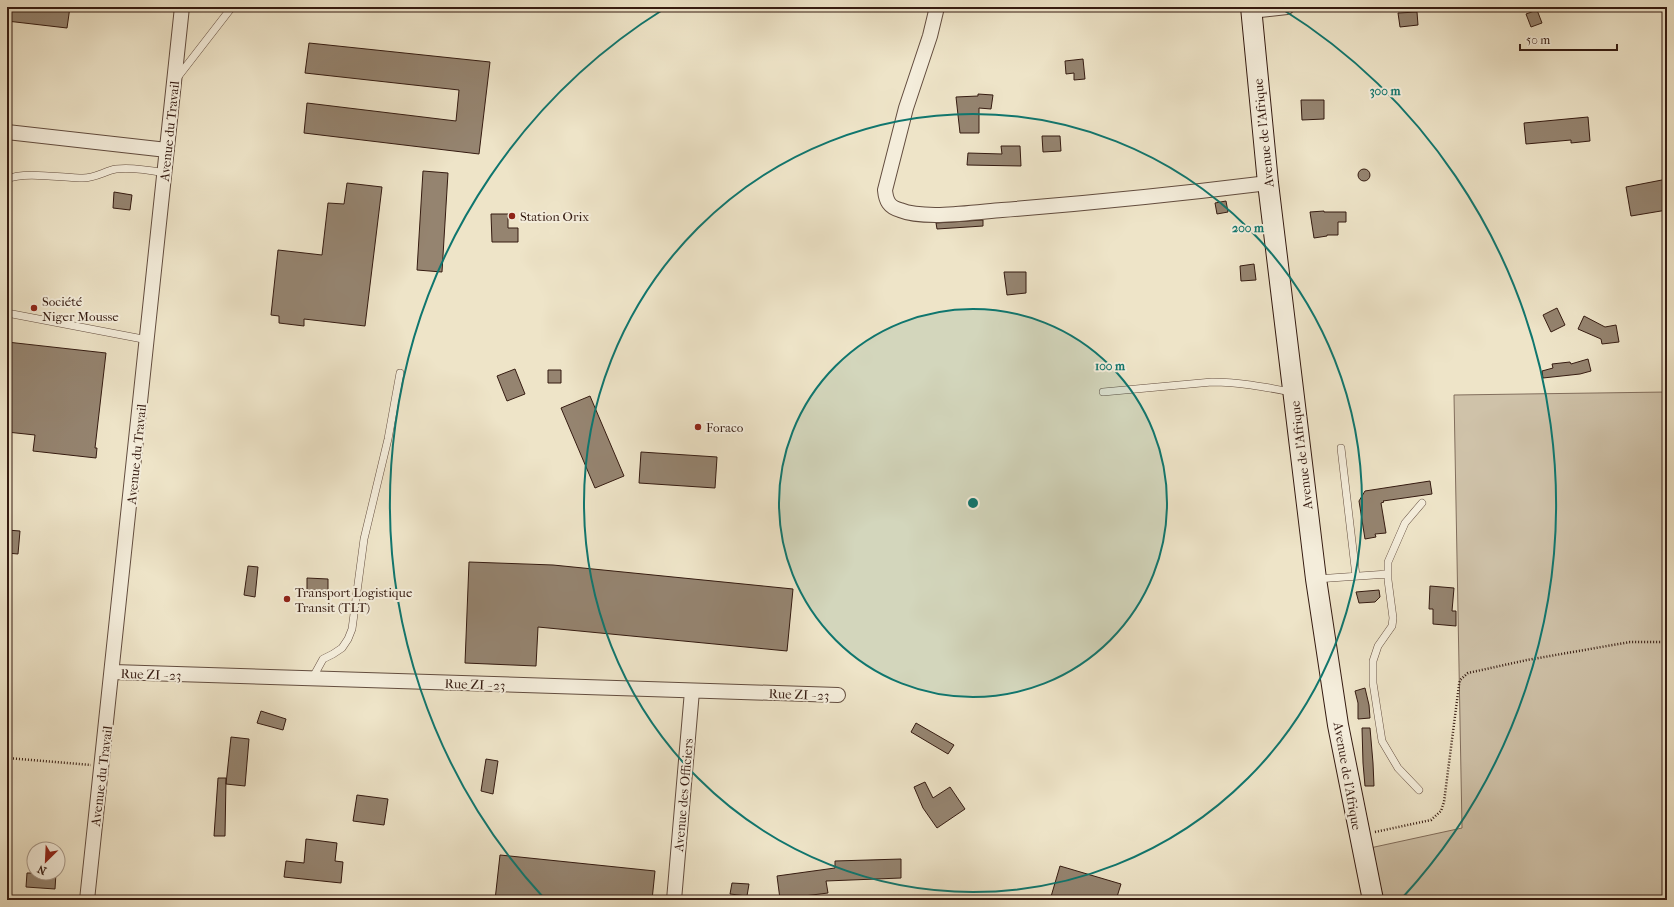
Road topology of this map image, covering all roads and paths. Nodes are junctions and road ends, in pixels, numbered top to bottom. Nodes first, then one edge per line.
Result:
1 (182, 7) edge
2 (232, 7) edge
3 (937, 7) edge
4 (1287, 7) edge
5 (1251, 9) edge
6 (174, 83) junction
7 (7, 132) edge
8 (167, 150) junction
9 (165, 173) junction
10 (7, 179) edge
11 (1268, 183) junction
12 (7, 313) edge
13 (148, 340) junction
14 (400, 373) dead end
15 (1103, 392) dead end
16 (1293, 393) junction
17 (1341, 448) dead end
18 (1422, 504) dead end
19 (1388, 574) junction
20 (1356, 576) junction
21 (1316, 578) junction
22 (1667, 642) edge
23 (113, 672) junction
24 (312, 679) junction
25 (692, 691) junction
26 (838, 695) dead end
27 (7, 758) edge
28 (101, 765) junction
29 (1419, 790) dead end
30 (1359, 837) junction
31 (87, 900) edge
32 (674, 900) edge
33 (1373, 900) edge

1 - 6 street, Avenue du Travail
2 - 6 lane
3 - 11 street
4 - 5 street
5 - 11 main road, Avenue de l'Afrique
6 - 8 street, Avenue du Travail
7 - 8 street
8 - 9 street, Avenue du Travail
9 - 10 lane
9 - 13 street, Avenue du Travail
11 - 16 main road, Avenue de l'Afrique
12 - 13 lane
13 - 23 street, Avenue du Travail
14 - 24 lane
15 - 16 lane
16 - 21 main road, Avenue de l'Afrique
17 - 20 lane
18 - 19 lane
19 - 20 lane
19 - 29 lane
20 - 21 lane
21 - 30 main road, Avenue de l'Afrique
22 - 30 path
23 - 24 street, Rue ZI - 23
23 - 28 street, Avenue du Travail
24 - 25 street, Rue ZI - 23
25 - 26 street, Rue ZI - 23
25 - 32 street, Avenue des Officiers
27 - 28 path
28 - 31 street, Avenue du Travail
30 - 33 main road, Avenue de l'Afrique

